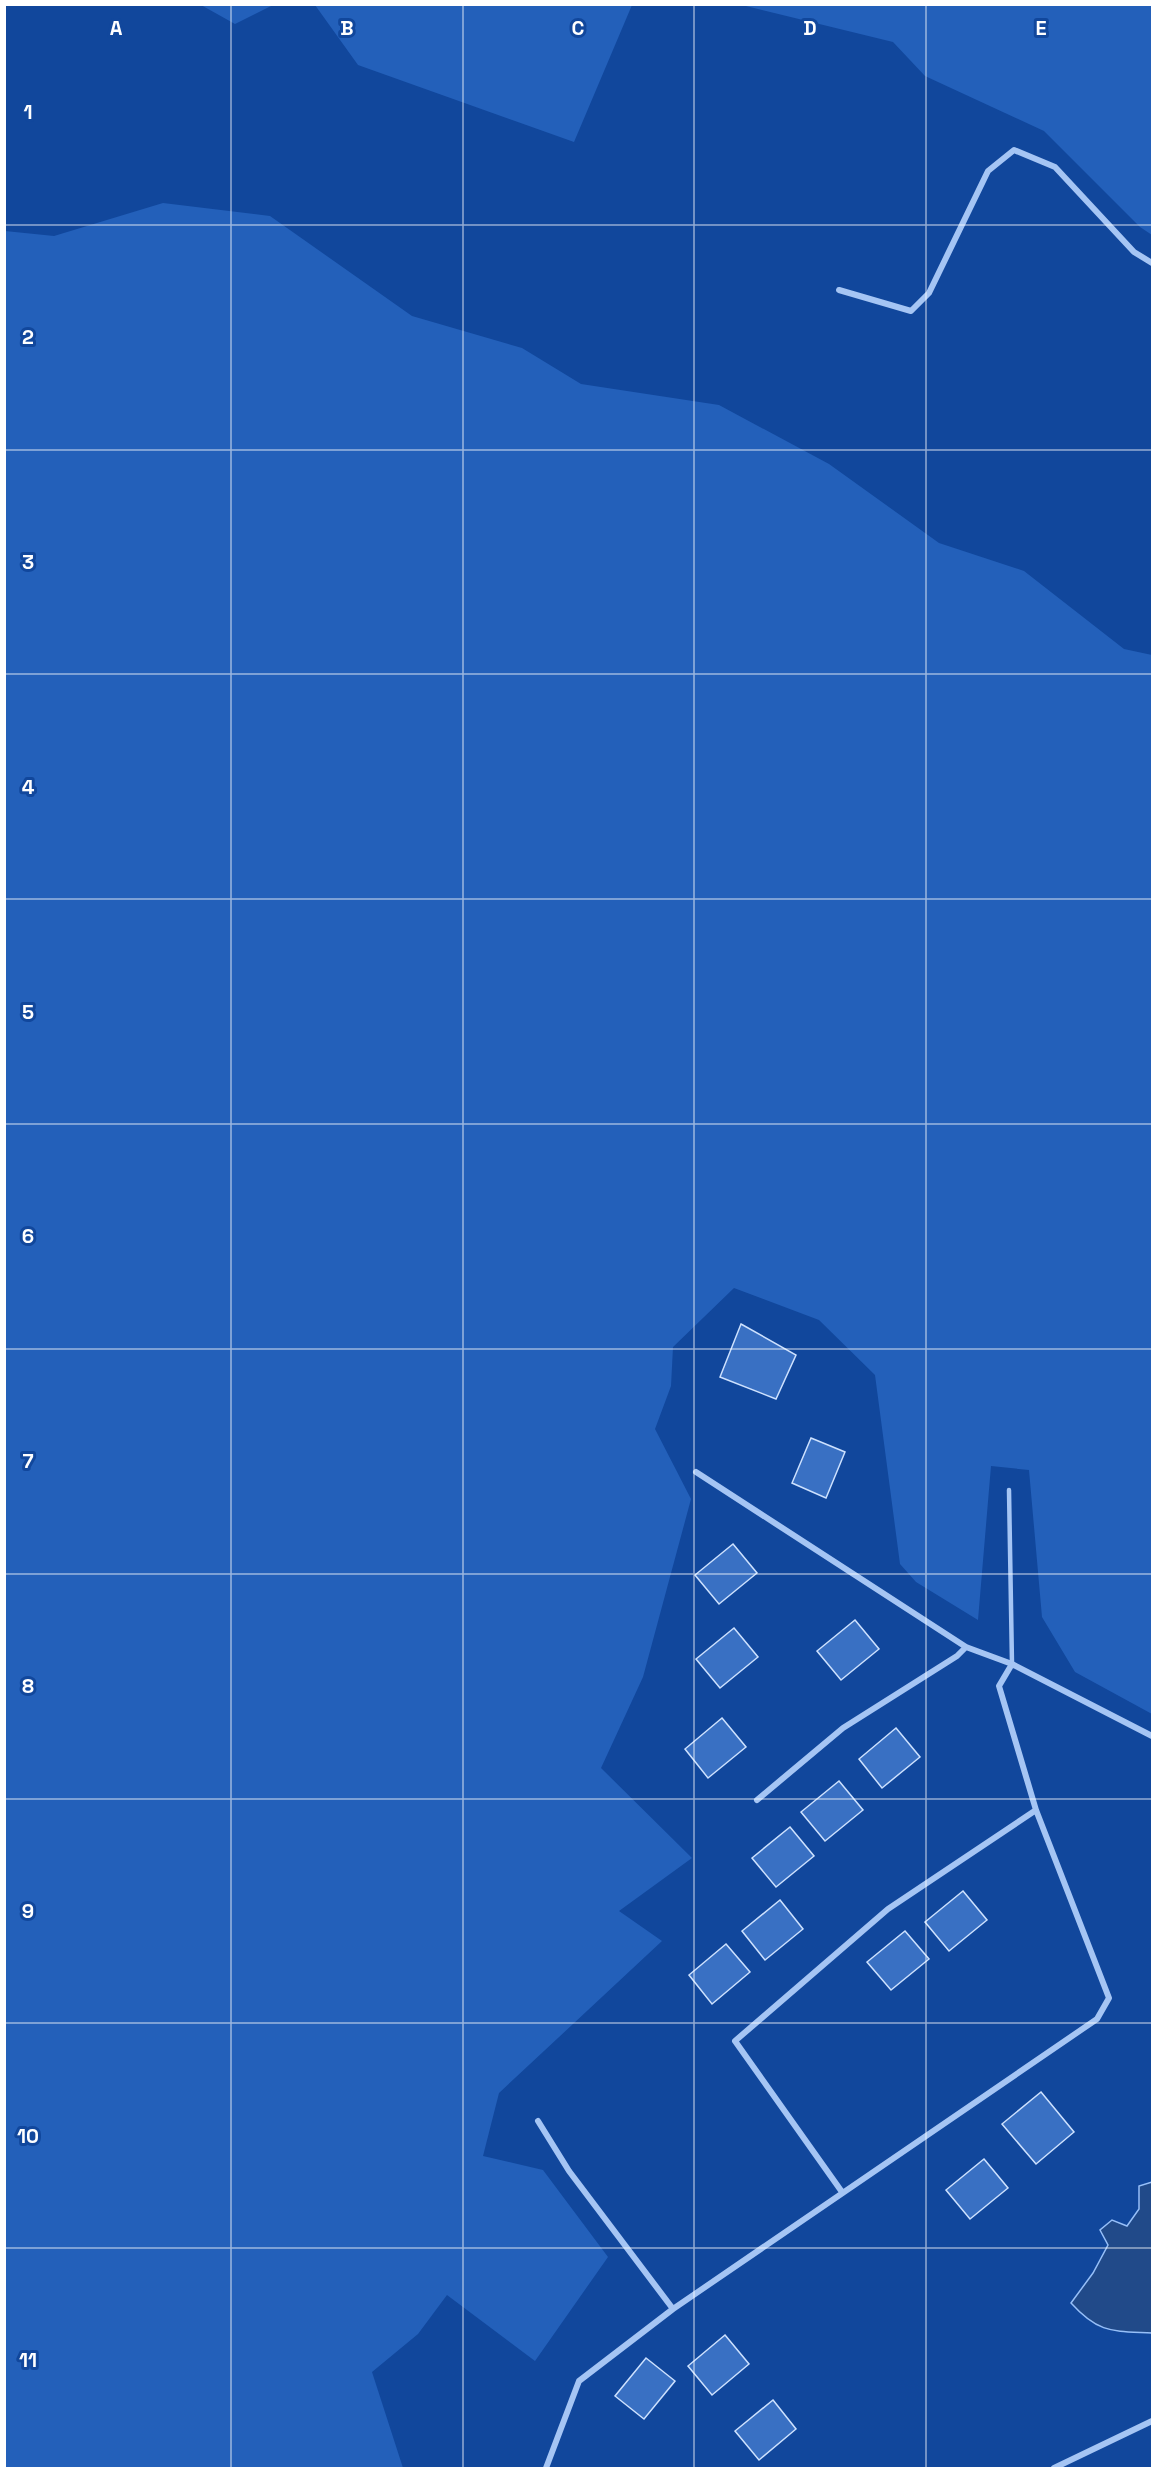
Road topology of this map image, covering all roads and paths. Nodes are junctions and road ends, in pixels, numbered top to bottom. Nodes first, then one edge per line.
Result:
1 (1152, 263) edge
2 (839, 290) dead end
3 (696, 1472) dead end
4 (1009, 1490) dead end
5 (966, 1647) junction
6 (1011, 1664) junction
7 (1152, 1736) edge
8 (757, 1800) dead end
9 (1036, 1810) junction
10 (538, 2121) dead end
11 (842, 2192) junction
12 (673, 2309) junction
13 (1152, 2421) edge
14 (546, 2469) edge
15 (1054, 2469) edge

1 - 2 street
3 - 5 street
4 - 6 lane
5 - 6 street
5 - 8 street
6 - 7 street
6 - 9 street
9 - 11 street
9 - 11 street
10 - 12 street
11 - 12 street
12 - 14 street
13 - 15 street

